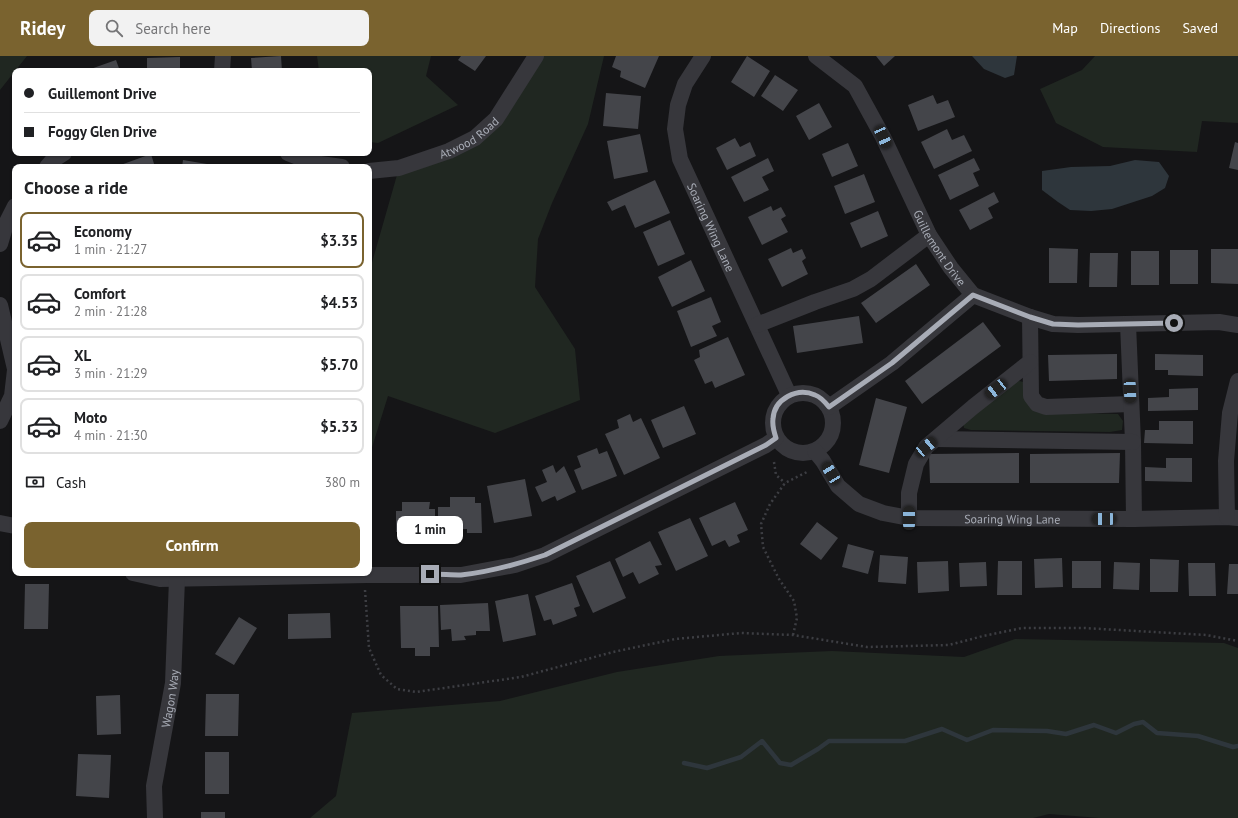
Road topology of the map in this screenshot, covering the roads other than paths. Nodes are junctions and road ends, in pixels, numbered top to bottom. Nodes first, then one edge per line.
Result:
1 (223, 56) edge
2 (536, 56) edge
3 (703, 56) edge
4 (816, 56) edge
5 (222, 68) edge
6 (59, 156) edge
7 (296, 156) edge
8 (50, 164) edge
9 (320, 164) edge
10 (372, 171) edge
11 (12, 212) edge
12 (929, 235) junction
13 (0, 244) edge
14 (973, 295) junction
15 (0, 305) edge
16 (1030, 317) junction
17 (1128, 324) junction
18 (757, 325) junction
19 (1238, 325) edge
20 (12, 357) edge
21 (1030, 362) junction
22 (1238, 381) edge
23 (789, 395) junction
24 (12, 396) edge
25 (1131, 404) junction
26 (829, 407) junction
27 (1234, 414) edge
28 (0, 421) edge
29 (776, 438) junction
30 (936, 439) junction
31 (1133, 442) junction
32 (815, 451) junction
33 (1232, 517) edge
34 (909, 518) junction
35 (1134, 519) junction
36 (0, 523) edge
37 (12, 525) edge
38 (372, 575) edge
39 (146, 576) edge
40 (248, 576) edge
41 (177, 579) junction
42 (156, 818) edge

1 - 5 street
2 - 10 street, Atwood Road
3 - 18 street, Soaring Wing Lane
4 - 12 street, Guillemont Drive
6 - 8 street
7 - 9 street
11 - 13 street
12 - 14 street, Guillemont Drive
12 - 18 street
14 - 16 street, Guillemont Drive
14 - 26 street
15 - 20 street
16 - 17 street, Guillemont Drive
16 - 21 street
17 - 19 street, Guillemont Drive
17 - 25 street
18 - 23 street, Soaring Wing Lane
21 - 25 street
21 - 30 street
22 - 27 street
23 - 26 street
23 - 29 street
24 - 28 street
25 - 31 street
26 - 32 street
27 - 33 street
29 - 32 street
29 - 38 street
30 - 31 street
30 - 34 street
31 - 35 street
32 - 34 street, Soaring Wing Lane
33 - 35 street, Soaring Wing Lane
34 - 35 street, Soaring Wing Lane
36 - 37 street
39 - 41 street
40 - 41 street
41 - 42 street, Wagon Way

